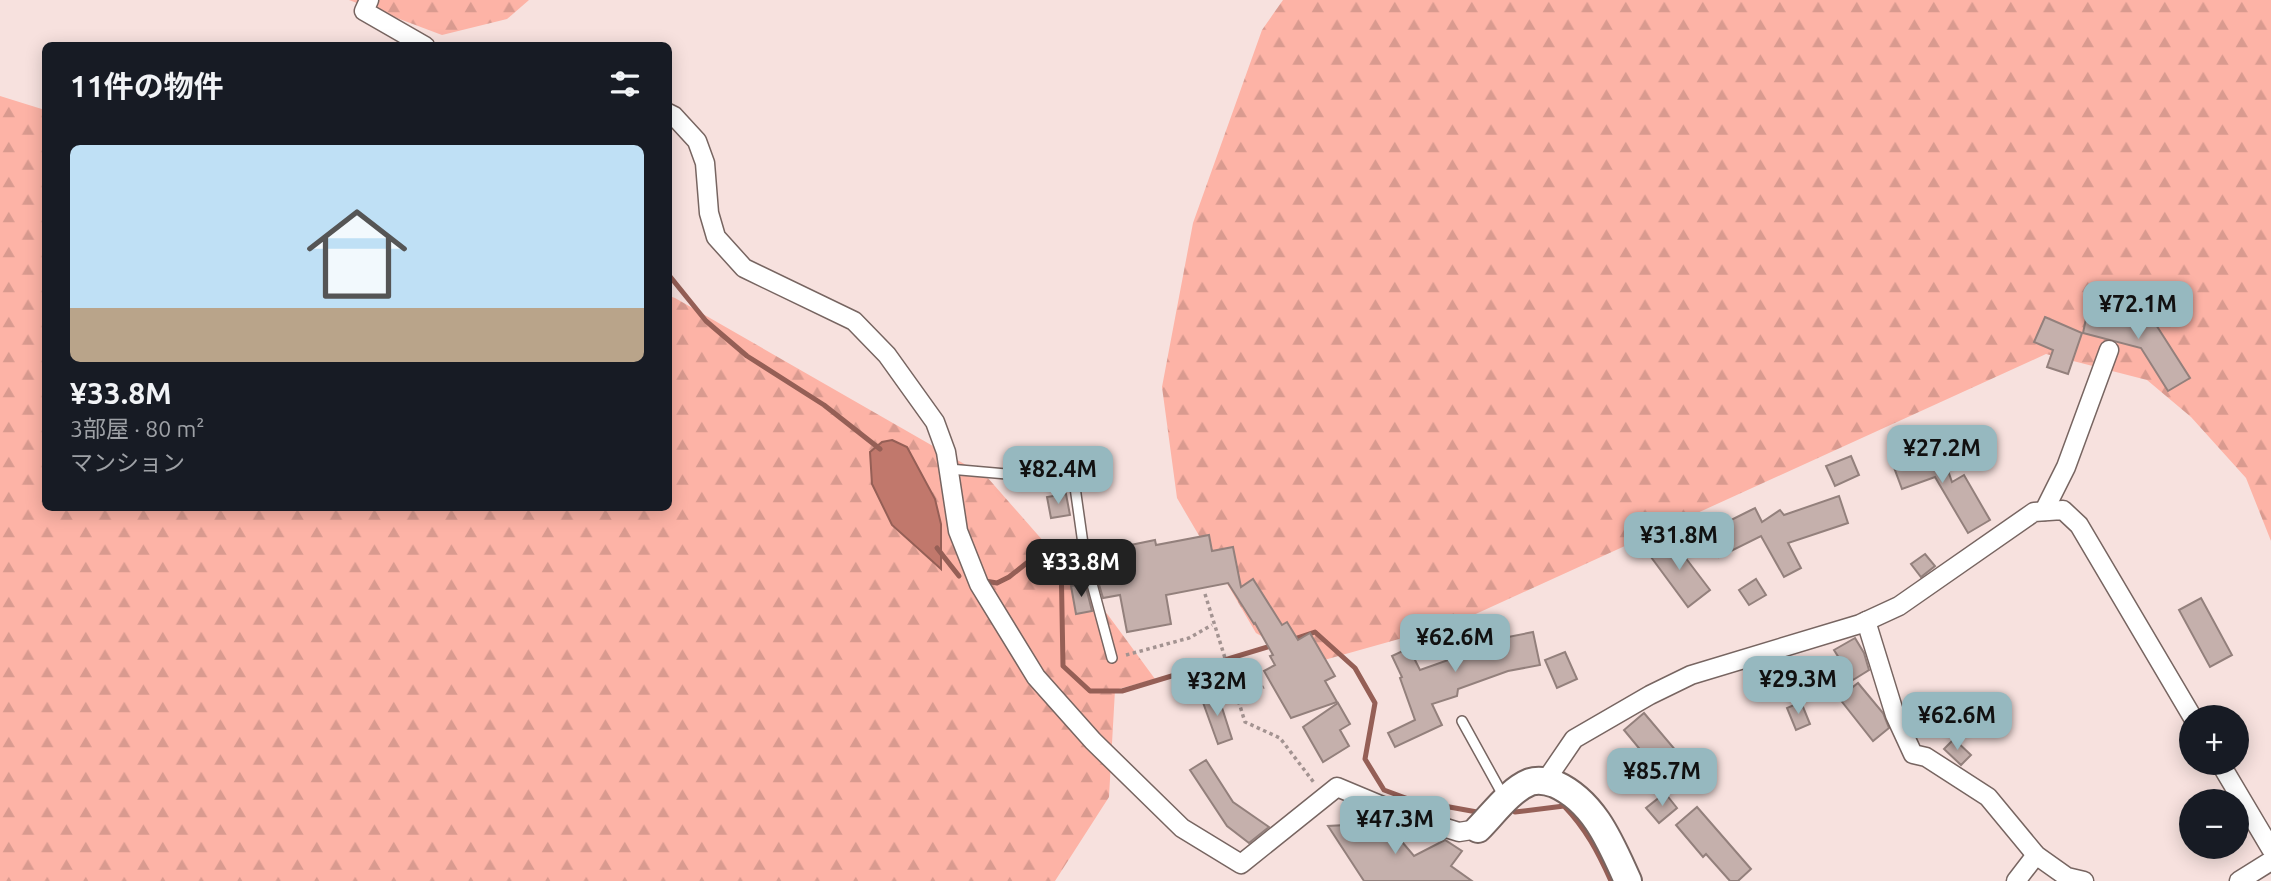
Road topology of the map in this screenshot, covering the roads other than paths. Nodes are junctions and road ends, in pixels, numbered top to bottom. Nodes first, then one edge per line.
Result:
1 (369, 0) edge
2 (418, 42) edge
3 (672, 115) edge
4 (2109, 350) dead end
5 (949, 469) junction
6 (2045, 511) junction
7 (1866, 621) junction
8 (1112, 658) road end
9 (2185, 705) edge
10 (1462, 722) dead end
11 (2227, 775) edge
12 (1546, 780) junction
13 (1506, 801) junction
14 (1478, 829) joint
15 (2271, 849) edge
16 (2036, 856) junction
17 (2271, 861) edge
18 (1628, 881) edge
19 (2017, 881) edge
20 (2084, 881) edge
21 (2239, 881) edge

1 - 2 street
3 - 5 street
4 - 6 street
5 - 8 lane
5 - 14 street
6 - 7 street
6 - 9 street
7 - 12 street
7 - 16 street
10 - 13 lane
11 - 15 street
12 - 13 street
12 - 18 street
13 - 14 street
16 - 19 street
16 - 20 street
17 - 21 street

